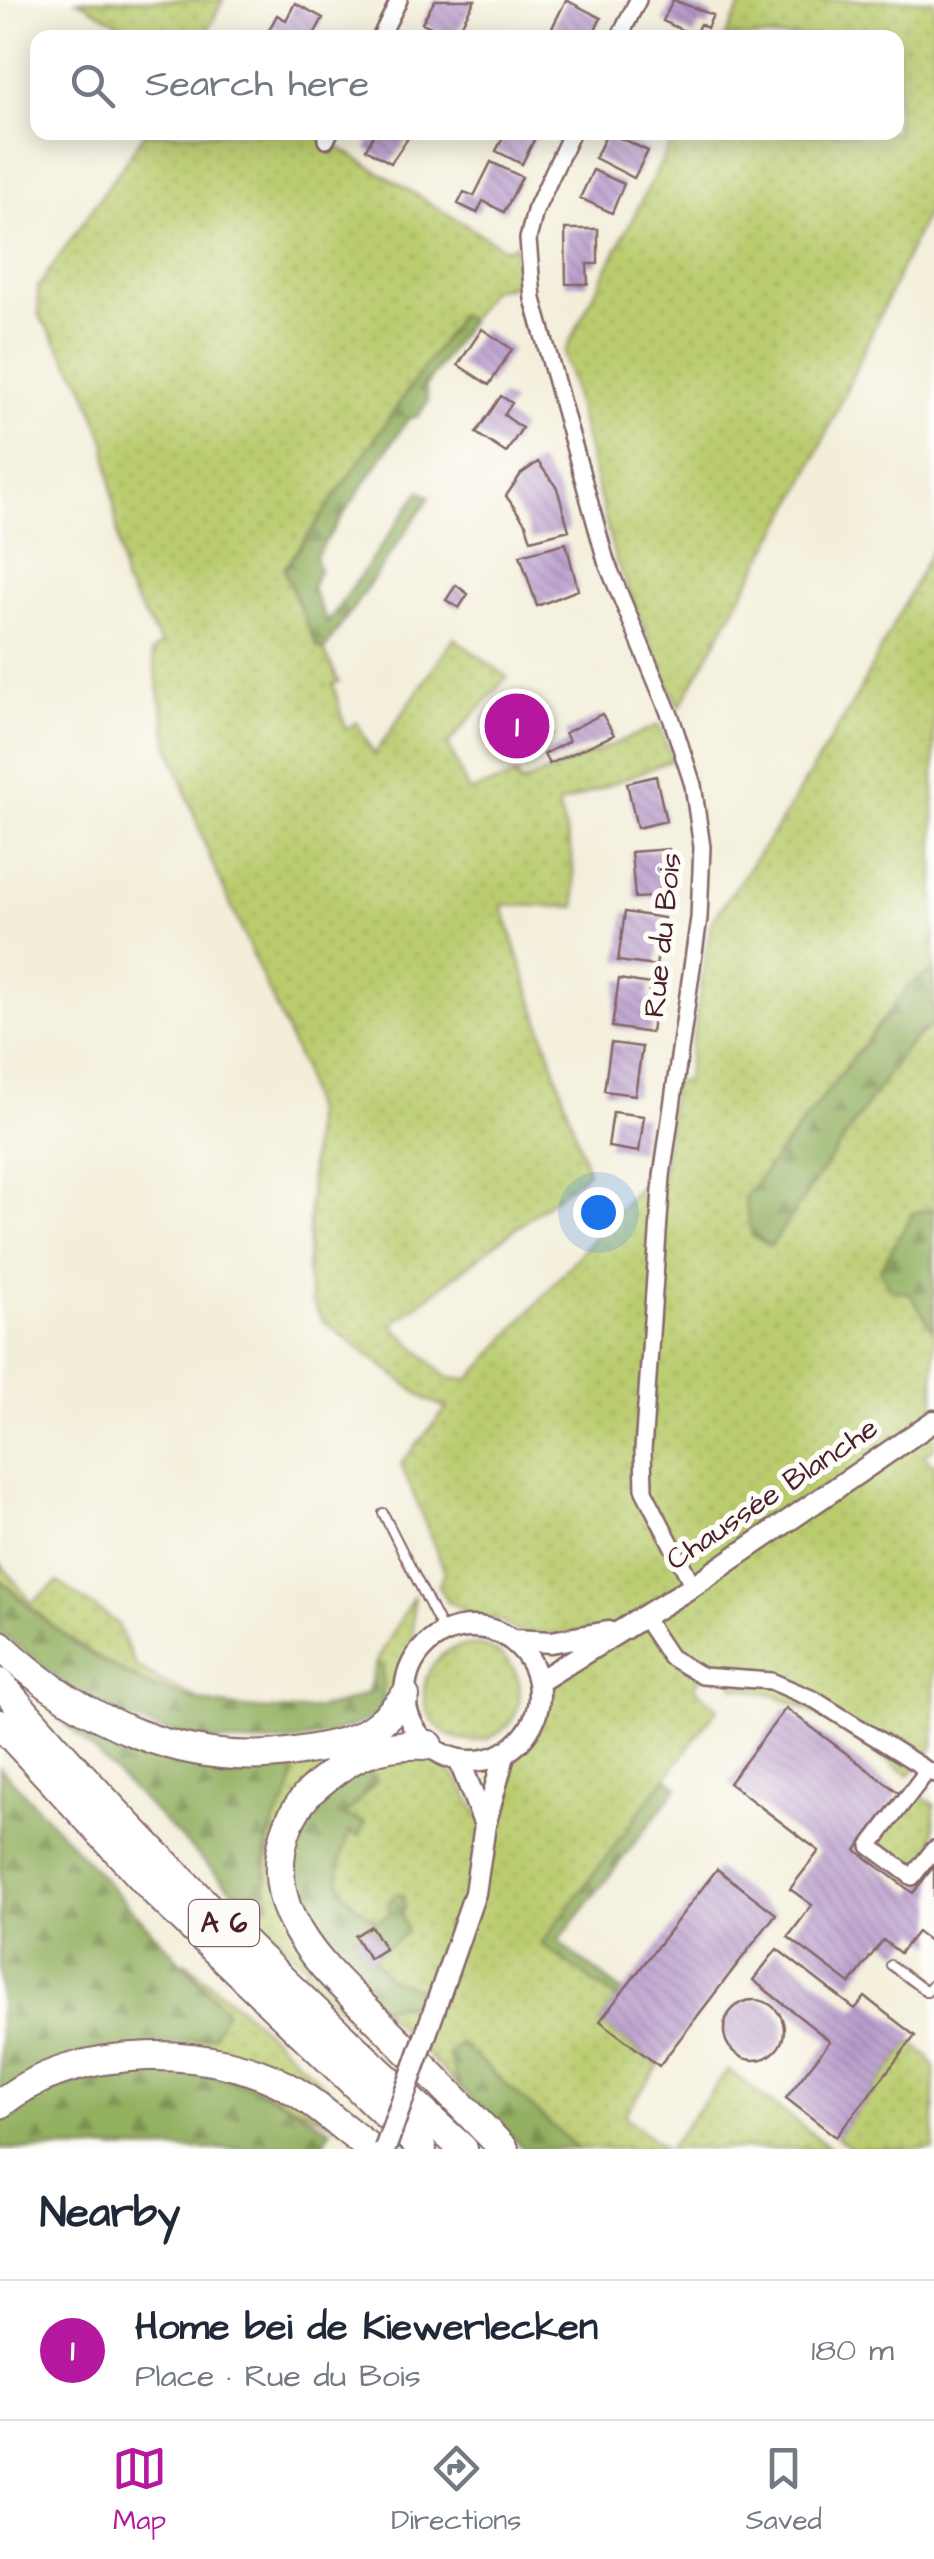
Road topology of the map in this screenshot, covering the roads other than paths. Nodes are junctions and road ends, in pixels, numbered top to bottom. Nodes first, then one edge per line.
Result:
1 (400, 0) edge
2 (638, 0) edge
3 (384, 30) edge
4 (624, 30) edge
5 (568, 140) edge
6 (934, 1420) edge
7 (383, 1513) dead end
8 (693, 1586) junction
9 (642, 1615) junction
10 (615, 1631) junction
11 (444, 1632) junction
12 (513, 1640) junction
13 (0, 1644) edge
14 (538, 1682) junction
15 (0, 1683) edge
16 (405, 1696) junction
17 (0, 1724) edge
18 (429, 1745) junction
19 (506, 1752) junction
20 (460, 1760) junction
21 (931, 1772) edge
22 (485, 1824) junction
23 (934, 1848) edge
24 (891, 1965) dead end
25 (934, 1983) edge
26 (0, 2104) edge
27 (371, 2149) edge
28 (385, 2149) edge
29 (422, 2149) edge
30 (464, 2149) edge
31 (504, 2149) edge

1 - 3 street
2 - 4 street
5 - 8 street, Rue du Bois
6 - 8 main road, Chaussée Blanche
7 - 11 lane
8 - 9 main road, Chaussée Blanche
9 - 10 main road, Chaussée Blanche
9 - 21 street
10 - 12 main road
10 - 14 main road, Chaussée Blanche
11 - 12 main road
11 - 16 main road
12 - 14 main road
13 - 16 highway
14 - 19 main road
15 - 30 highway, A 6
16 - 18 main road
17 - 29 highway, A 6
18 - 20 main road
18 - 31 highway
19 - 20 main road
19 - 22 main road
20 - 22 main road
21 - 23 street
22 - 28 main road, bridge
24 - 25 lane
26 - 27 highway

